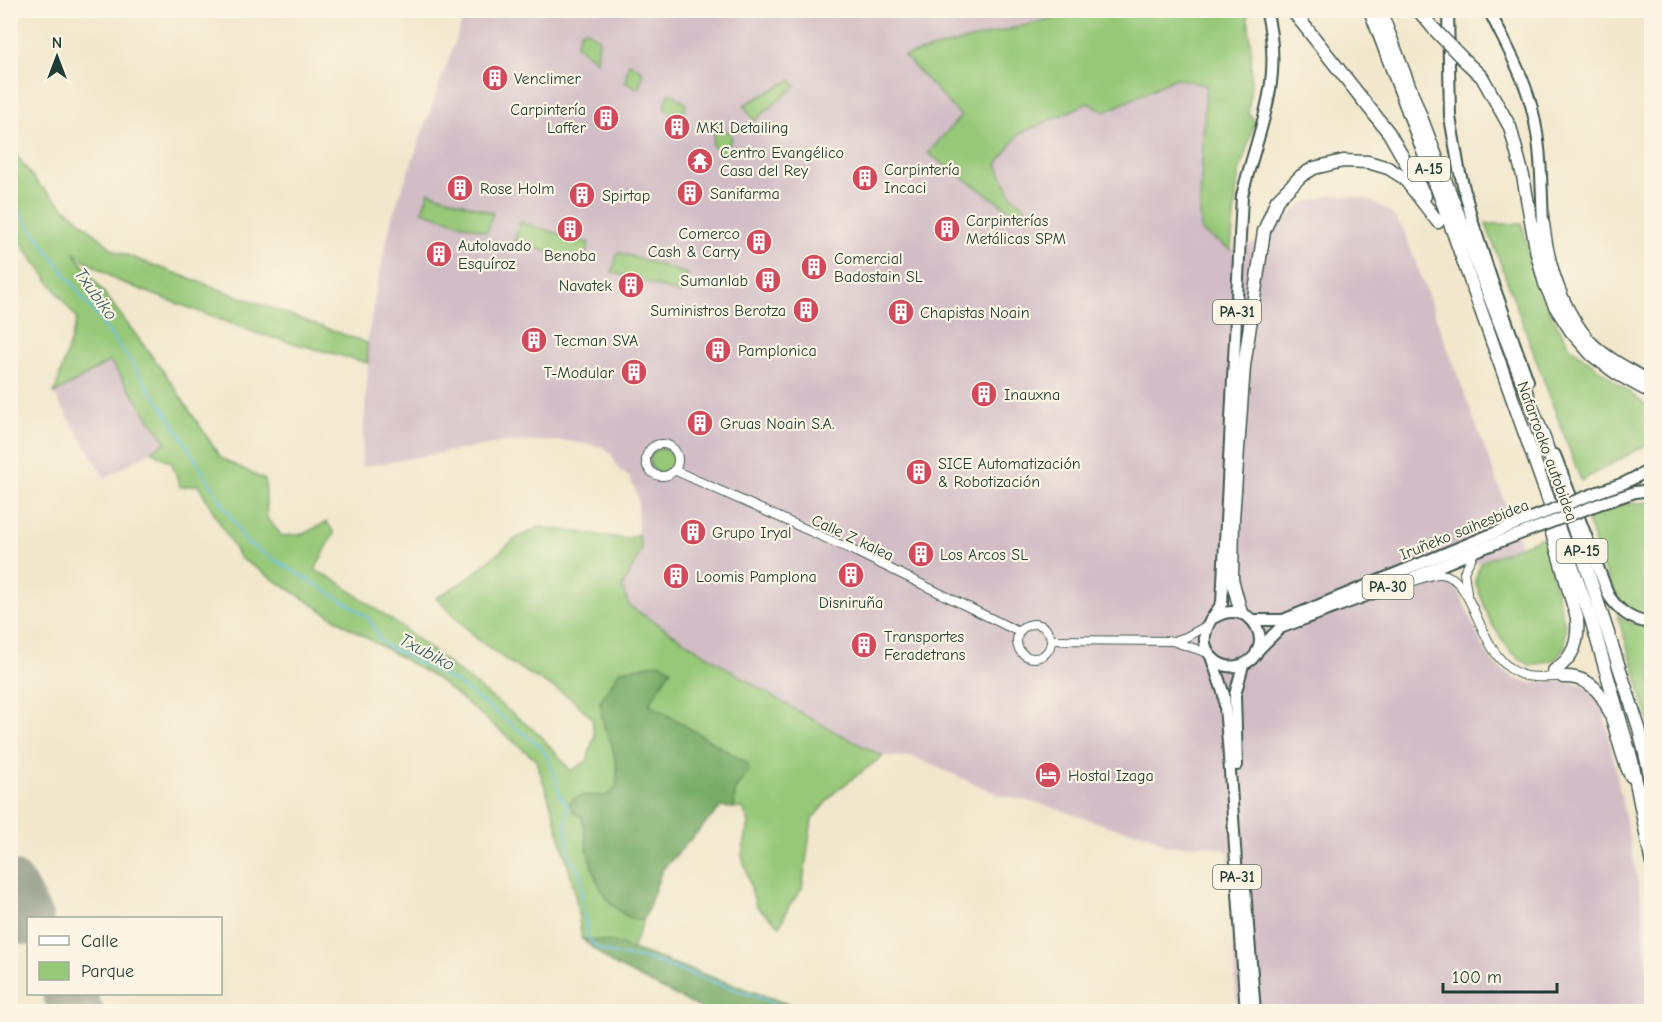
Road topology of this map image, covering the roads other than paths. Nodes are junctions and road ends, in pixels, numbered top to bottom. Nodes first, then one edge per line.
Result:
1 (1266, 10) edge
2 (1292, 10) edge
3 (1370, 10) edge
4 (1380, 10) edge
5 (1418, 10) edge
6 (1448, 10) edge
7 (1489, 10) edge
8 (1438, 222) junction
9 (1538, 226) junction
10 (1493, 284) junction
11 (1500, 323) junction
12 (1486, 328) junction
13 (1652, 383) edge
14 (1652, 393) edge
15 (1652, 469) edge
16 (675, 470) junction
17 (1652, 490) edge
18 (1600, 498) junction
19 (1549, 501) junction
20 (1523, 527) junction
21 (1475, 551) junction
22 (1395, 585) junction
23 (1468, 597) junction
24 (1240, 613) junction
25 (1252, 620) junction
26 (1212, 621) junction
27 (1652, 623) edge
28 (1019, 632) junction
29 (1051, 640) junction
30 (1174, 641) junction
31 (1257, 651) junction
32 (1210, 656) junction
33 (1243, 664) junction
34 (1563, 675) junction
35 (1635, 782) junction
36 (1652, 783) edge
37 (1652, 864) edge
38 (1246, 1011) edge
39 (1255, 1011) edge

1 - 26 highway, PA-31
2 - 8 highway
3 - 12 highway, A-15
4 - 11 highway, A-15
5 - 9 highway, bridge
6 - 10 highway
7 - 9 highway
8 - 12 highway
8 - 24 highway
9 - 13 highway
9 - 14 highway
10 - 11 highway
10 - 27 highway
11 - 36 highway, Nafarroako autobidea / AP-15
12 - 19 highway, Nafarroako autobidea / AP-15
15 - 18 highway, Iruñeko saihesbidea / PA-30
16 - 16 street
16 - 28 street, Calle Z kalea
17 - 18 highway, Iruñeko saihesbidea / PA-30
18 - 20 highway, Iruñeko saihesbidea / PA-30, bridge
19 - 34 highway
19 - 35 highway, Nafarroako autobidea / AP-15
20 - 21 highway, Iruñeko saihesbidea / PA-30
20 - 25 highway, Iruñeko saihesbidea / PA-30
21 - 22 highway, Iruñeko saihesbidea / PA-30
21 - 23 street
22 - 23 street
22 - 31 highway, Iruñeko saihesbidea / PA-30
23 - 34 street
24 - 25 highway
24 - 26 highway
25 - 31 highway
26 - 30 street
26 - 32 highway, PA-31
28 - 29 street
28 - 29 street
29 - 30 street
30 - 32 street
31 - 33 highway
32 - 33 highway
32 - 38 highway, PA-31
33 - 39 highway, PA-31
34 - 35 highway
35 - 37 highway, Nafarroako autobidea / AP-15

